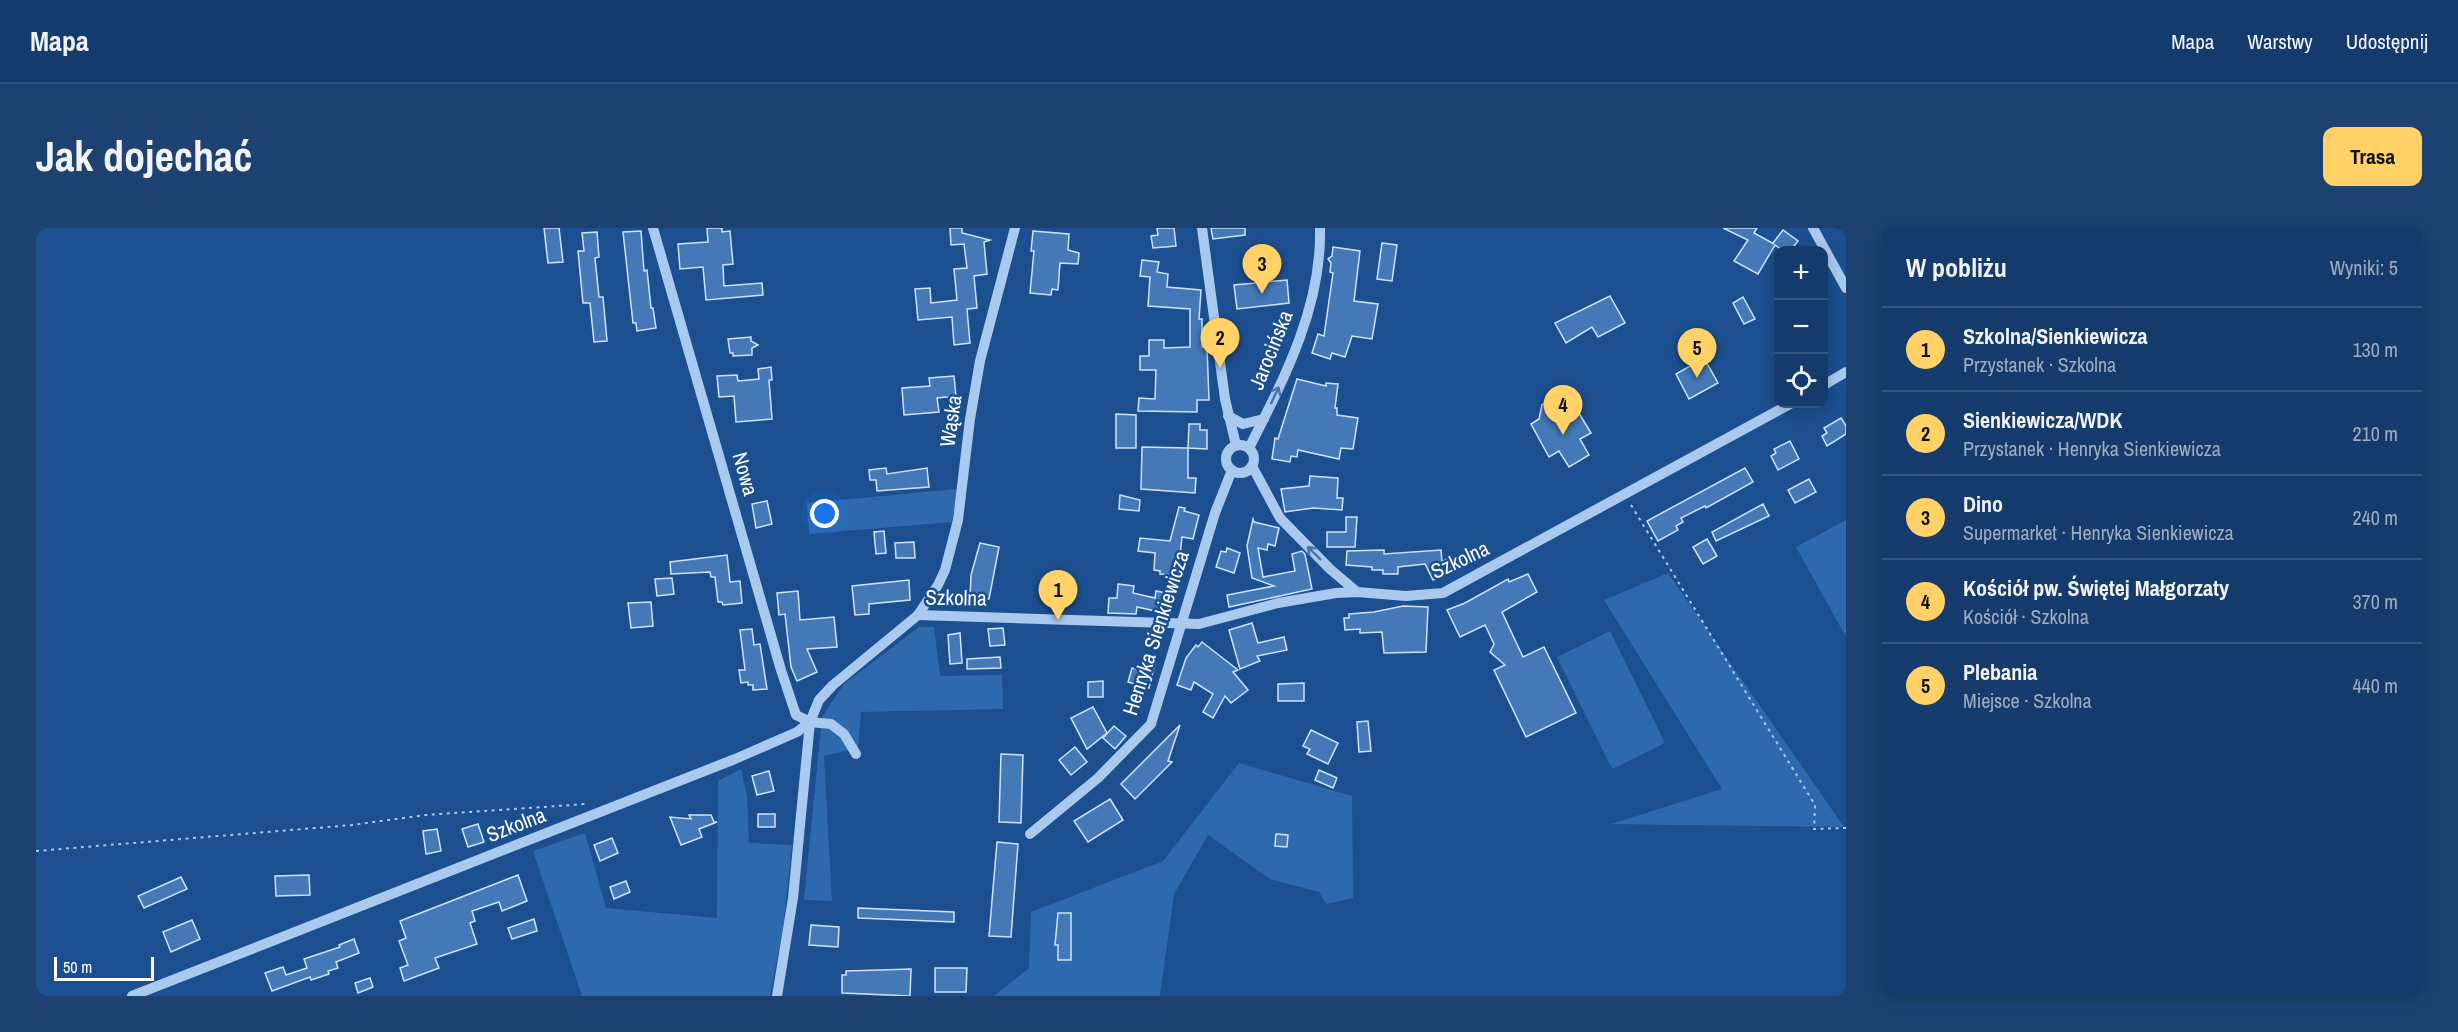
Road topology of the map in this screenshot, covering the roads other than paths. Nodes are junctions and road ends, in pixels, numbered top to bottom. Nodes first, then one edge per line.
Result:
1 (653, 228) edge
2 (1016, 228) edge
3 (1202, 228) edge
4 (1320, 228) edge
5 (1813, 228) edge
6 (1846, 288) edge
7 (1846, 372) edge
8 (1828, 383) edge
9 (1783, 408) edge
10 (1228, 416) junction
11 (1264, 419) junction
12 (1236, 445) junction
13 (1249, 448) junction
14 (1252, 466) junction
15 (1232, 470) junction
16 (1357, 592) junction
17 (918, 615) junction
18 (1183, 624) junction
19 (810, 722) junction
20 (856, 754) dead end
21 (1030, 834) dead end
22 (132, 996) edge
23 (777, 996) edge

1 - 19 street, Nowa
2 - 17 street, Wąska
3 - 10 street
11 -> 4 street, Jarocińska
5 - 6 street
7 - 8 street
9 - 16 street, Szkolna
10 - 11 street
10 - 12 street
11 - 13 street, Jarocińska
12 - 13 street
12 - 15 street
13 - 14 street
14 - 15 street
16 -> 14 street
15 - 18 street, Henryka Sienkiewicza
16 - 18 street, Szkolna
17 - 18 street, Szkolna
17 - 19 street, Szkolna
18 - 21 street, Henryka Sienkiewicza
19 - 20 street
19 - 22 street, Szkolna
19 - 23 street

